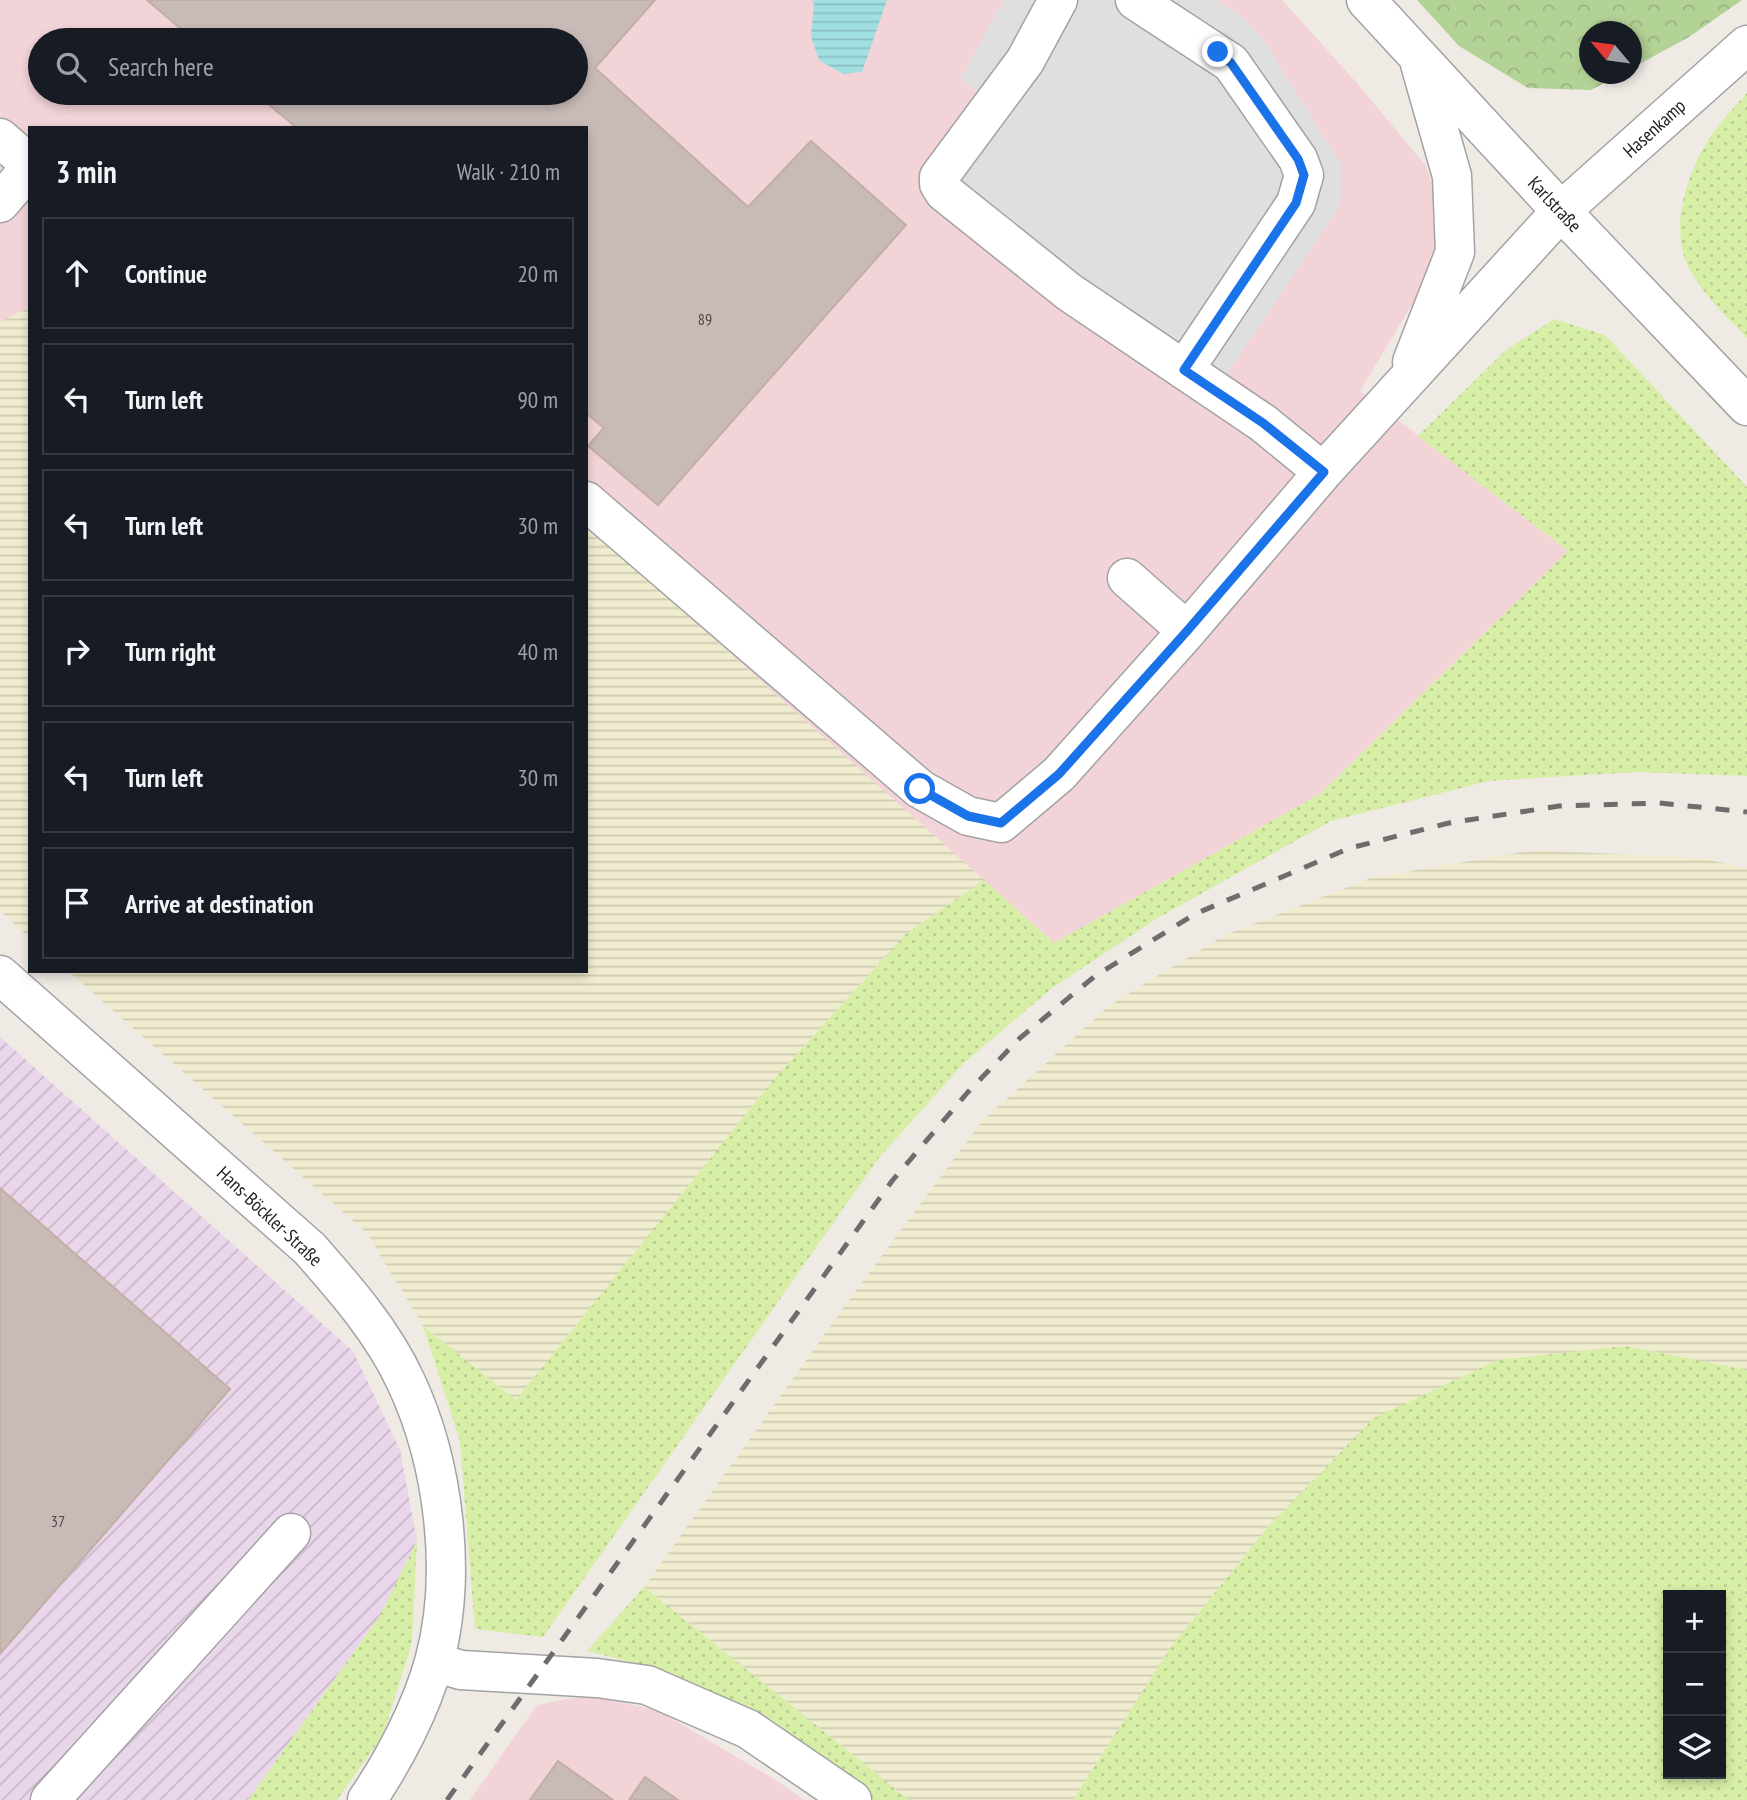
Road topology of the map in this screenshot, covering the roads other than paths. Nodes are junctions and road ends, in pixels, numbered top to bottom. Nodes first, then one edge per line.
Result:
1 (1058, 0) edge
2 (1135, 0) edge
3 (1366, 0) edge
4 (1747, 45) edge
5 (1419, 58) junction
6 (0, 138) edge
7 (28, 164) edge
8 (28, 168) edge
9 (0, 203) edge
10 (1561, 211) junction
11 (1184, 370) junction
12 (1404, 384) junction
13 (1747, 406) edge
14 (1324, 472) junction
15 (588, 502) edge
16 (1127, 578) dead end
17 (1187, 631) junction
18 (0, 975) edge
19 (291, 1533) dead end
20 (434, 1662) junction
21 (50, 1800) edge
22 (368, 1800) edge
23 (852, 1800) edge

1 - 11 street
2 - 11 street
3 - 5 street, Karlstraße
4 - 10 street, Hasenkamp
5 - 10 street, Karlstraße
5 - 12 street
6 - 7 street
8 - 9 street
10 - 12 street, Hasenkamp
10 - 13 street, Karlstraße
11 - 14 street
12 - 14 street, Hasenkamp
14 - 17 street, Hasenkamp
15 - 17 street, Hasenkamp
16 - 17 street
18 - 20 street, Hans-Böckler-Straße
19 - 21 street
20 - 22 street, Hans-Böckler-Straße
20 - 23 street

